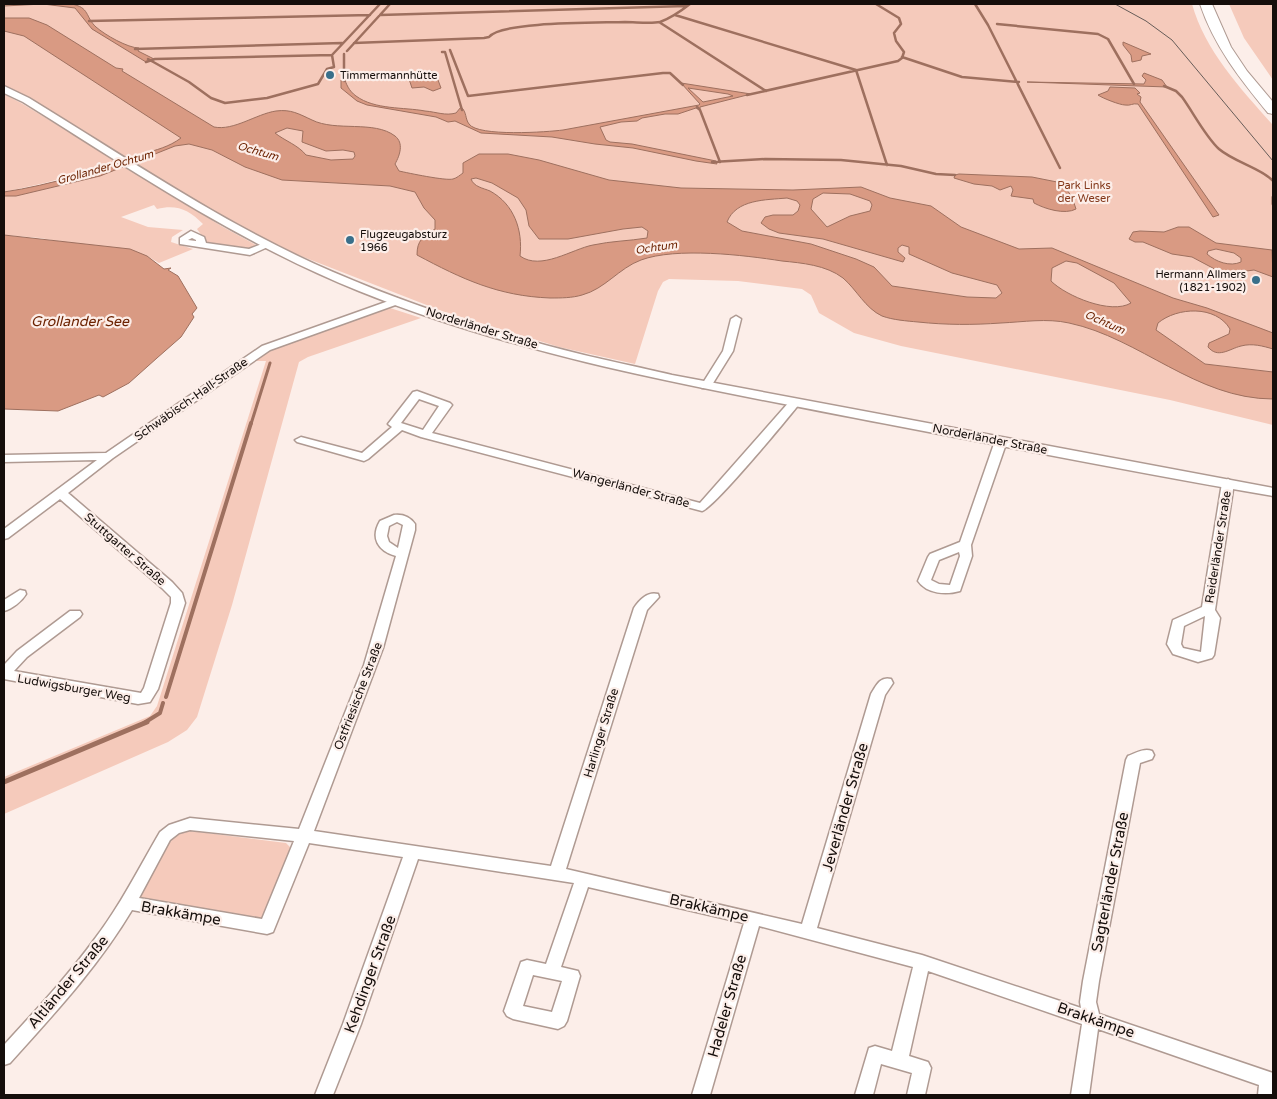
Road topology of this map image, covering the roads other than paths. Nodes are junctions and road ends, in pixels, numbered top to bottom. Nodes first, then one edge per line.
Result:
1 (1206, 4) edge
2 (1217, 4) edge
3 (4, 89) edge
4 (1273, 97) edge
5 (1273, 110) edge
6 (201, 244) dead end
7 (267, 245) junction
8 (397, 301) junction
9 (736, 319) dead end
10 (706, 386) junction
11 (794, 403) junction
12 (400, 426) junction
13 (425, 435) junction
14 (302, 440) dead end
15 (1001, 441) junction
16 (109, 456) junction
17 (4, 458) edge
18 (1228, 484) junction
19 (59, 492) junction
20 (1273, 492) edge
21 (4, 535) edge
22 (965, 545) dead end
23 (402, 553) dead end
24 (20, 594) dead end
25 (652, 597) dead end
26 (4, 607) edge
27 (1208, 610) dead end
28 (75, 614) dead end
29 (4, 674) edge
30 (886, 683) dead end
31 (145, 698) joint
32 (1147, 755) dead end
33 (304, 836) junction
34 (413, 851) junction
35 (558, 873) junction
36 (582, 878) junction
37 (128, 904) junction
38 (753, 918) junction
39 (808, 932) junction
40 (922, 962) junction
41 (551, 972) dead end
42 (1091, 1018) junction
43 (4, 1057) edge
44 (899, 1060) junction
45 (1269, 1085) edge
46 (324, 1095) edge
47 (701, 1095) edge
48 (864, 1095) edge
49 (916, 1095) edge
50 (1080, 1095) edge

1 - 5 highway
2 - 4 highway
3 - 7 street, Norderländer Straße
6 - 7 street
7 - 8 street, Norderländer Straße
8 - 10 street, Norderländer Straße
8 - 16 street, Schwäbisch-Hall-Straße
9 - 10 street
10 - 11 street, Norderländer Straße
11 - 13 street, Wangerländer Straße
11 - 15 street, Norderländer Straße
12 - 13 street
12 - 13 street
12 - 14 street
15 - 18 street, Norderländer Straße
15 - 22 street
16 - 17 street
16 - 19 street, Schwäbisch-Hall-Straße
18 - 20 street, Norderländer Straße
18 - 27 street, Reiderländer Straße
19 - 21 street, Schwäbisch-Hall-Straße
19 - 31 street, Stuttgarter Straße
23 - 33 street, Ostfriesische Straße
24 - 26 street
25 - 35 street, Harlinger Straße
28 - 29 street
29 - 31 street, Ludwigsburger Weg
30 - 39 street, Jeverländer Straße
32 - 42 street, Sagterländer Straße
33 - 34 street, Brakkämpe
33 - 37 street, Brakkämpe
33 - 37 street, Brakkämpe
34 - 35 street, Brakkämpe
34 - 46 street, Kehdinger Straße
35 - 36 street, Brakkämpe
36 - 38 street, Brakkämpe
36 - 41 street
37 - 43 street, Altländer Straße
38 - 39 street, Brakkämpe
38 - 47 street, Hadeler Straße
39 - 40 street, Brakkämpe
40 - 42 street, Brakkämpe
40 - 44 street
42 - 45 street, Brakkämpe
42 - 50 street
44 - 48 street
44 - 49 street

